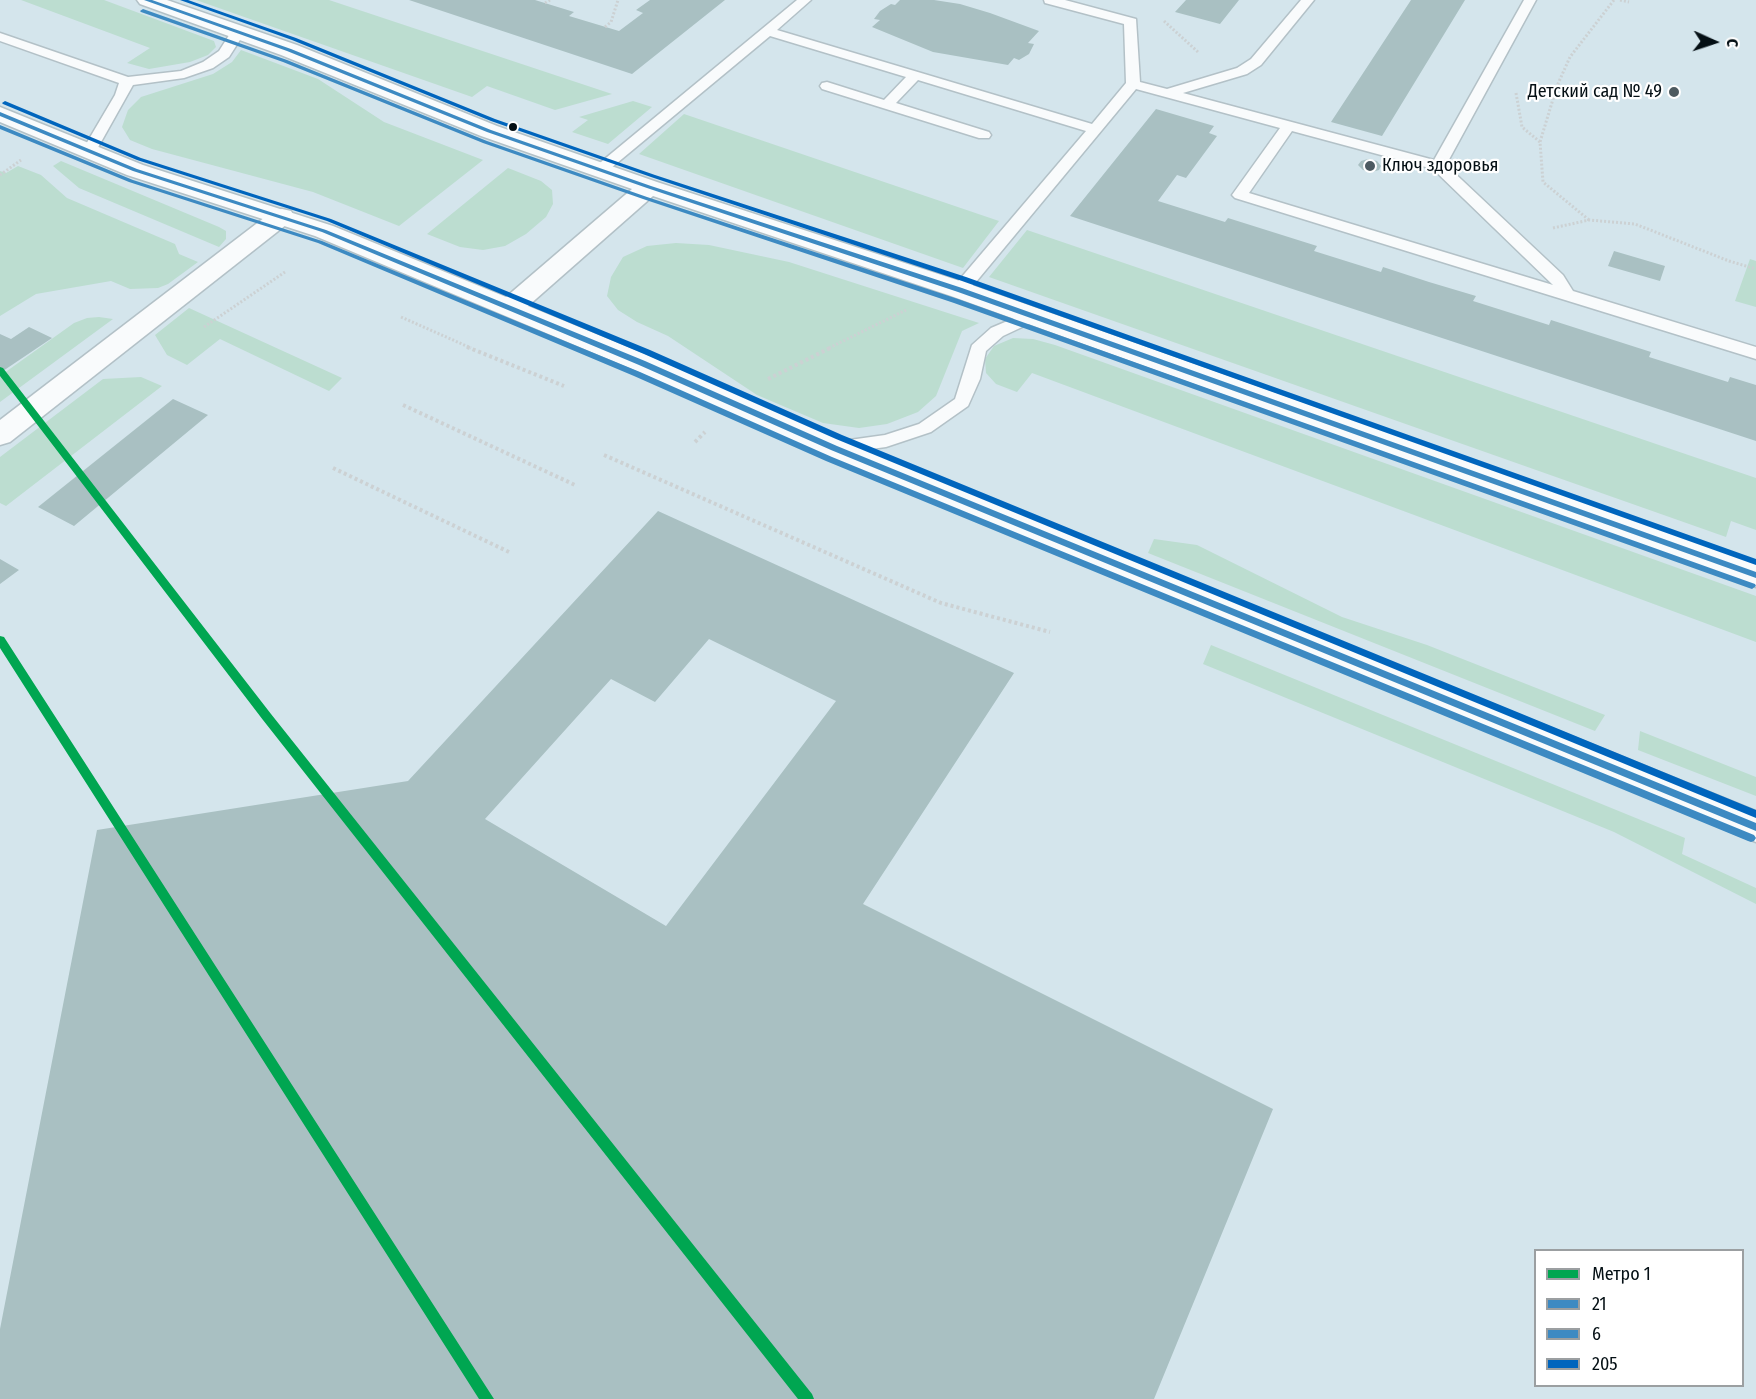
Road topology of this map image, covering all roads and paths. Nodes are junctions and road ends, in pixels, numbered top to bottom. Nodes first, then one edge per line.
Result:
1 (147, 0) edge
2 (550, 0) edge
3 (618, 0) edge
4 (805, 0) edge
5 (1050, 0) edge
6 (1308, 0) edge
7 (1530, 0) edge
8 (1614, 0) edge
9 (1620, 0) edge
10 (1629, 2) dead end
11 (545, 3) dead end
12 (1158, 15) dead end
13 (605, 27) dead end
14 (768, 31) junction
15 (238, 32) junction
16 (0, 37) edge
17 (1498, 57) junction
18 (916, 75) junction
19 (127, 81) junction
20 (1133, 84) junction
21 (827, 86) dead end
22 (1167, 93) junction
23 (1227, 93) junction
24 (887, 105) junction
25 (0, 114) edge
26 (1289, 125) junction
27 (1095, 129) junction
28 (984, 135) dead end
29 (1540, 142) junction
30 (89, 151) junction
31 (25, 157) dead end
32 (1438, 166) junction
33 (600, 170) junction
34 (0, 175) edge
35 (649, 187) junction
36 (282, 216) junction
37 (1589, 220) junction
38 (1509, 234) junction
39 (1756, 269) edge
40 (960, 290) junction
41 (1566, 294) junction
42 (508, 309) junction
43 (1031, 316) junction
44 (400, 317) dead end
45 (1756, 353) edge
46 (564, 386) dead end
47 (733, 404) junction
48 (403, 405) dead end
49 (0, 435) edge
50 (695, 442) dead end
51 (834, 448) junction
52 (604, 455) dead end
53 (333, 468) dead end
54 (575, 485) dead end
55 (509, 552) dead end
56 (1756, 575) edge
57 (1050, 632) dead end
58 (1756, 827) edge

1 - 15 main road
2 - 11 path
3 - 13 path
4 - 14 lane
5 - 20 lane
6 - 23 lane
7 - 17 lane
8 - 29 path
9 - 10 path
12 - 23 path
14 - 18 lane
14 - 33 lane
15 - 19 lane
15 - 33 main road
16 - 19 lane
17 - 29 path
17 - 32 lane
18 - 24 lane
18 - 27 lane
19 - 30 lane
20 - 22 lane
20 - 27 lane
21 - 24 lane
22 - 23 lane
22 - 23 lane
23 - 26 lane
24 - 28 lane
25 - 30 main road
26 - 32 lane
26 - 41 lane
27 - 40 lane
29 - 37 path
30 - 36 main road
31 - 34 path
32 - 38 lane
33 - 35 main road
35 - 40 main road
35 - 42 main road
36 - 42 main road
36 - 49 main road
37 - 38 path
37 - 39 path
38 - 41 lane
40 - 43 main road
40 - 47 path
41 - 45 lane
42 - 47 main road
43 - 51 lane
43 - 56 main road
44 - 46 path
47 - 50 path
47 - 51 main road
48 - 54 path
51 - 58 main road
52 - 57 path
53 - 55 path

